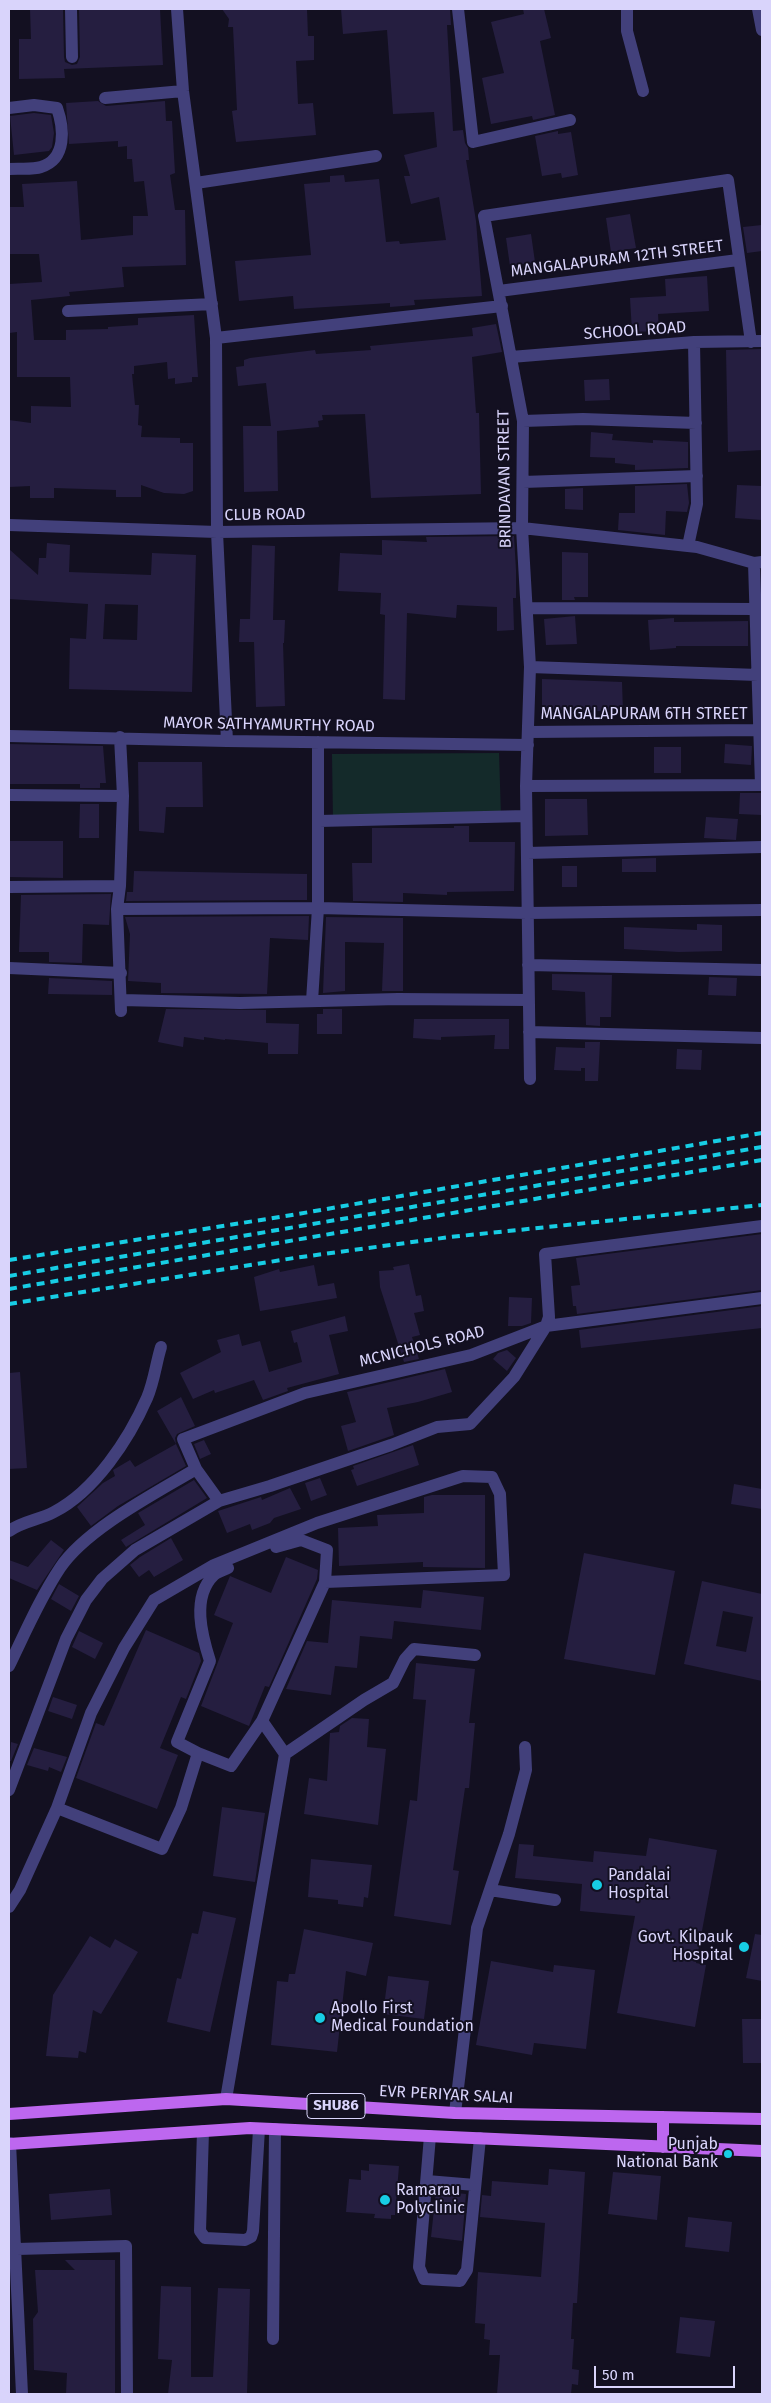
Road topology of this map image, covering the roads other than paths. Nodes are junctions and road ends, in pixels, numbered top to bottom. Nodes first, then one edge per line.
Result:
1 (71, 9) edge
2 (177, 9) edge
3 (458, 9) edge
4 (628, 9) edge
5 (758, 9) edge
6 (762, 30) edge
7 (72, 57) dead end
8 (183, 90) junction
9 (643, 91) dead end
10 (105, 98) dead end
11 (9, 108) edge
12 (570, 120) dead end
13 (376, 156) dead end
14 (9, 169) edge
15 (196, 183) junction
16 (738, 260) junction
17 (499, 291) junction
18 (212, 304) junction
19 (502, 306) junction
20 (68, 311) dead end
21 (216, 338) junction
22 (757, 341) edge
23 (694, 342) junction
24 (511, 357) junction
25 (524, 421) junction
26 (696, 423) junction
27 (697, 476) junction
28 (523, 482) junction
29 (9, 525) edge
30 (522, 528) junction
31 (217, 532) junction
32 (688, 546) junction
33 (758, 562) edge
34 (527, 608) junction
35 (756, 609) junction
36 (530, 667) junction
37 (758, 675) junction
38 (758, 730) junction
39 (529, 732) junction
40 (9, 736) edge
41 (120, 737) junction
42 (227, 742) junction
43 (318, 742) junction
44 (528, 745) junction
45 (762, 785) edge
46 (526, 786) junction
47 (9, 795) edge
48 (124, 796) junction
49 (526, 816) junction
50 (319, 821) junction
51 (762, 847) edge
52 (527, 853) junction
53 (120, 886) junction
54 (9, 887) edge
55 (318, 908) junction
56 (117, 909) junction
57 (762, 910) edge
58 (527, 912) junction
59 (528, 964) junction
60 (9, 968) edge
61 (762, 970) edge
62 (121, 973) junction
63 (528, 1000) junction
64 (312, 1001) junction
65 (528, 1032) junction
66 (762, 1038) edge
67 (530, 1079) dead end
68 (762, 1226) edge
69 (762, 1298) edge
70 (546, 1326) junction
71 (161, 1346) dead end
72 (196, 1469) junction
73 (220, 1501) junction
74 (9, 1531) edge
75 (325, 1582) junction
76 (476, 1655) dead end
77 (9, 1666) edge
78 (262, 1721) junction
79 (525, 1747) dead end
80 (198, 1753) junction
81 (286, 1754) junction
82 (9, 1790) edge
83 (57, 1808) junction
84 (490, 1890) junction
85 (555, 1900) dead end
86 (9, 1907) edge
87 (226, 2099) junction
88 (455, 2113) junction
89 (9, 2114) edge
90 (663, 2117) junction
91 (762, 2119) edge
92 (259, 2129) junction
93 (274, 2129) junction
94 (203, 2131) junction
95 (430, 2136) junction
96 (480, 2138) junction
97 (10, 2143) edge
98 (663, 2146) junction
99 (762, 2151) edge
100 (427, 2181) junction
101 (475, 2185) junction
102 (17, 2249) junction
103 (273, 2339) dead end
104 (22, 2394) edge
105 (127, 2394) edge

1 - 7 street
2 - 8 street
3 - 12 street
4 - 9 street
5 - 6 street
8 - 10 street
8 - 15 street
11 - 14 street
13 - 15 street
15 - 18 street
16 - 17 street, MANGALAPURAM 12TH STREET
16 - 17 street, BRINDAVAN STREET
16 - 22 street
17 - 19 street, BRINDAVAN STREET
18 - 20 street
18 - 21 street
19 - 21 street
19 - 24 street, BRINDAVAN STREET
21 - 31 street
22 - 23 street, SCHOOL ROAD
23 - 24 street, SCHOOL ROAD
23 - 26 street
24 - 25 street, BRINDAVAN STREET
25 - 26 street
25 - 28 street, BRINDAVAN STREET
26 - 27 street
27 - 28 street
27 - 32 street
28 - 30 street, BRINDAVAN STREET
29 - 31 street, CLUB ROAD
30 - 31 street, CLUB ROAD
30 - 32 street, CLUB ROAD
30 - 34 street, BRINDAVAN STREET
31 - 42 street
32 - 33 street, CLUB ROAD
33 - 35 street
34 - 35 street
34 - 36 street, BRINDAVAN STREET
35 - 37 street
36 - 37 street
36 - 39 street, BRINDAVAN STREET
37 - 38 street
38 - 39 street, MANGALAPURAM 6TH STREET
38 - 45 street
39 - 44 street, BRINDAVAN STREET
40 - 41 street, MAYOR SATHYAMURTHY ROAD
41 - 42 street, MAYOR SATHYAMURTHY ROAD
41 - 48 street
42 - 43 street, MAYOR SATHYAMURTHY ROAD
43 - 44 street, MAYOR SATHYAMURTHY ROAD
43 - 50 street
44 - 46 street, BRINDAVAN STREET
45 - 46 street
46 - 49 street, BRINDAVAN STREET
47 - 48 street
48 - 53 street
49 - 50 street
49 - 52 street, BRINDAVAN STREET
50 - 55 street
51 - 52 street
52 - 58 street, BRINDAVAN STREET
53 - 54 street
53 - 56 street
55 - 56 street
55 - 58 street
55 - 64 street
56 - 62 street
57 - 58 street
58 - 59 street, BRINDAVAN STREET
59 - 61 street
59 - 63 street, BRINDAVAN STREET
60 - 62 street
62 - 64 street
63 - 64 street
63 - 65 street, BRINDAVAN STREET
65 - 66 street
65 - 67 street, BRINDAVAN STREET
68 - 70 street
69 - 70 street
70 - 72 street, MCNICHOLS ROAD
70 - 73 street
71 - 74 street
72 - 73 street, MCNICHOLS ROAD
72 - 77 street
73 - 82 street
75 - 78 street
75 - 80 street
75 - 83 street
76 - 81 street
78 - 80 street
78 - 81 street
79 - 84 street
80 - 83 street
81 - 87 street
83 - 86 street
84 - 85 street
84 - 88 street
87 - 88 main road, EVR PERIYAR SALAI / SHU86
87 - 89 main road, EVR PERIYAR SALAI / SHU86
88 - 90 main road, EVR PERIYAR SALAI / SHU86
90 - 91 main road, EVR PERIYAR SALAI / SHU86
90 - 98 main road
92 - 93 main road, SHU86
92 - 94 main road, SHU86
92 - 94 street
93 - 95 main road, SHU86
93 - 103 street
94 - 97 main road, SHU86
95 - 96 main road, SHU86
95 - 100 street
96 - 98 main road, SHU86
96 - 101 street
97 - 102 street
98 - 99 main road, SHU86
100 - 101 street
100 - 101 street
102 - 104 street
102 - 105 street

